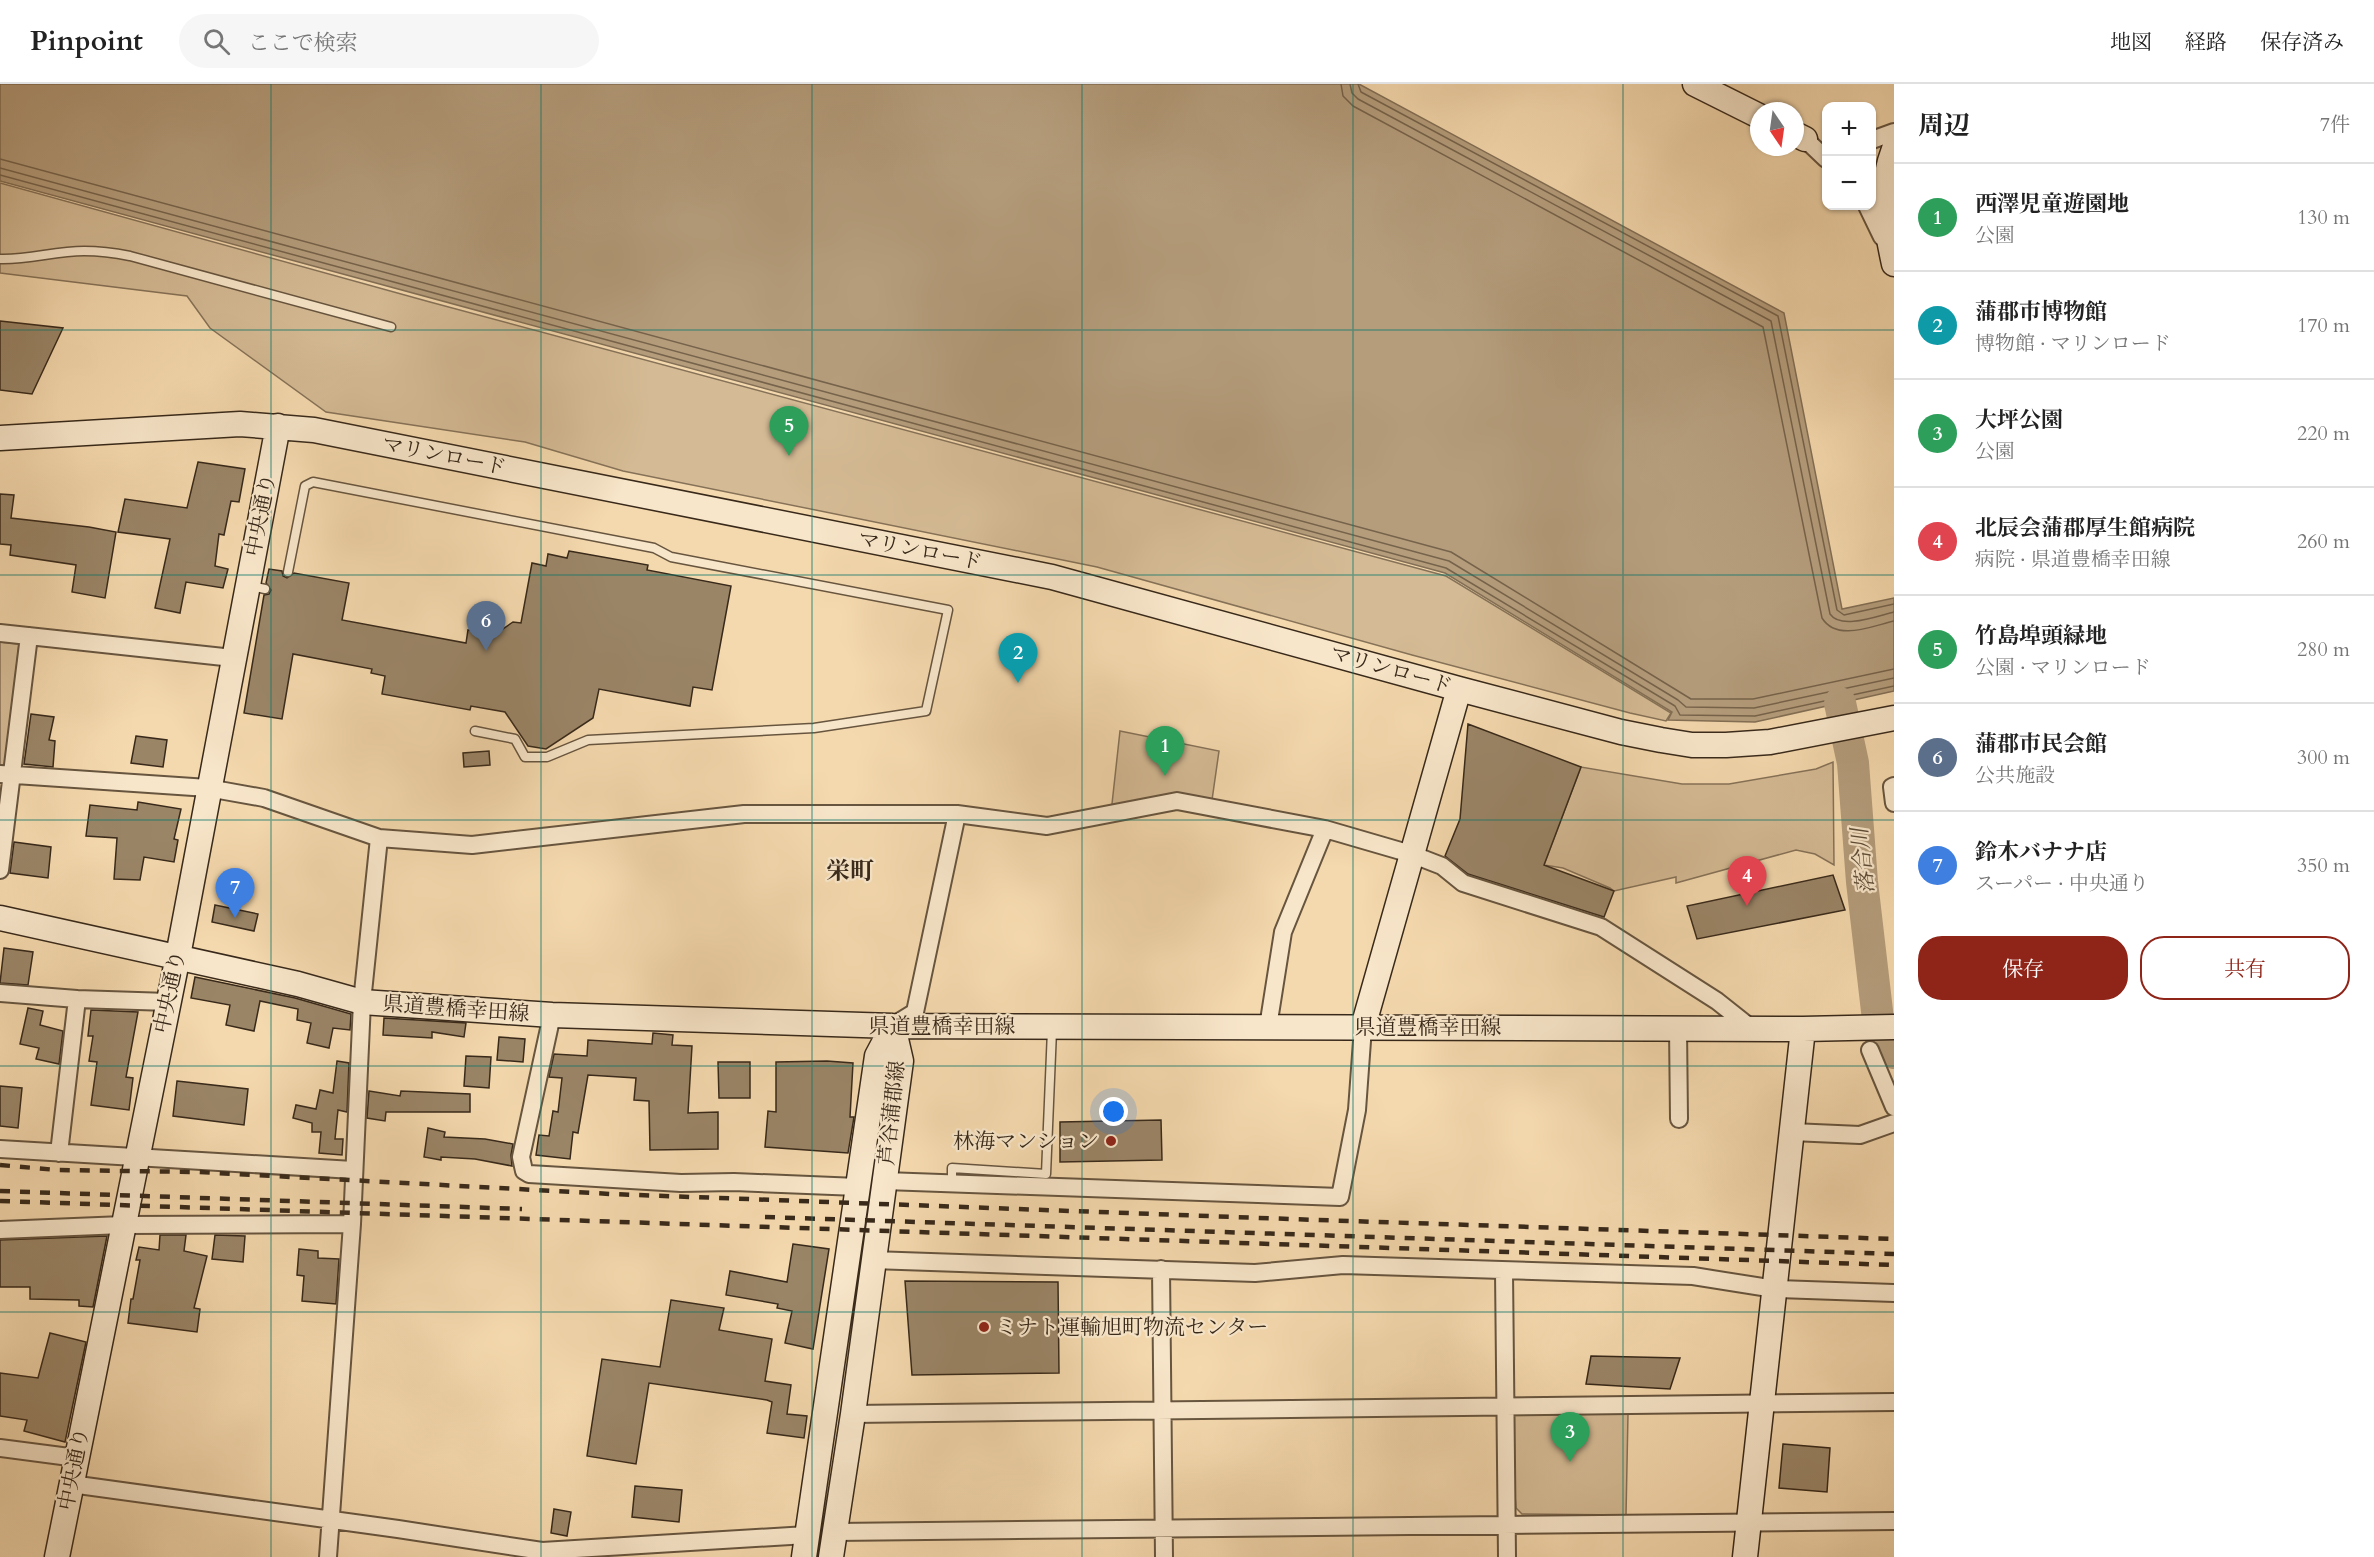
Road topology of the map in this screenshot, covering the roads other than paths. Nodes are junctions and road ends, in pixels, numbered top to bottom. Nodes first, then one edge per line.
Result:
1 (1695, 84) edge
2 (1750, 112) edge
3 (1894, 132) edge
4 (1809, 138) edge
5 (1876, 139) edge
6 (1894, 148) edge
7 (1824, 156) edge
8 (1869, 210) edge
9 (0, 259) edge
10 (1894, 264) edge
11 (1894, 269) edge
12 (391, 327) dead end
13 (278, 426) junction
14 (0, 438) edge
15 (288, 572) dead end
16 (0, 633) edge
17 (29, 636) junction
18 (233, 658) junction
19 (1458, 689) junction
20 (1894, 718) edge
21 (475, 731) dead end
22 (6, 775) edge
23 (1894, 786) edge
24 (208, 788) junction
25 (1894, 803) edge
26 (957, 814) junction
27 (1325, 829) junction
28 (379, 838) junction
29 (1411, 854) junction
30 (0, 870) edge
31 (0, 918) edge
32 (178, 957) junction
33 (0, 993) edge
34 (77, 999) junction
35 (168, 1002) junction
36 (362, 1002) junction
37 (552, 1015) junction
38 (893, 1026) junction
39 (1052, 1026) junction
40 (1268, 1027) junction
41 (1364, 1027) junction
42 (1894, 1027) edge
43 (1678, 1028) junction
44 (1751, 1028) junction
45 (1803, 1029) junction
46 (1870, 1050) dead end
47 (1894, 1107) edge
48 (1679, 1119) dead end
49 (1894, 1123) edge
50 (1792, 1132) junction
51 (0, 1149) edge
52 (59, 1153) junction
53 (136, 1159) junction
54 (353, 1170) junction
55 (885, 1181) junction
56 (952, 1184) junction
57 (858, 1187) junction
58 (352, 1224) junction
59 (123, 1225) junction
60 (0, 1230) edge
61 (872, 1260) junction
62 (1161, 1269) junction
63 (1504, 1272) junction
64 (1774, 1289) junction
65 (1894, 1293) edge
66 (1894, 1402) edge
67 (1762, 1404) junction
68 (1506, 1405) junction
69 (1161, 1410) junction
70 (853, 1414) junction
71 (0, 1448) edge
72 (77, 1458) junction
73 (70, 1484) junction
74 (330, 1521) junction
75 (1894, 1521) edge
76 (1749, 1522) junction
77 (1506, 1524) junction
78 (1163, 1530) junction
79 (834, 1532) junction
80 (805, 1546) edge
81 (542, 1554) edge
82 (57, 1557) edge
83 (327, 1557) edge
84 (831, 1557) edge
85 (1164, 1557) edge
86 (1507, 1557) edge
87 (1745, 1557) edge

1 - 2 street
3 - 5 street
4 - 7 street
6 - 10 street
8 - 11 street
9 - 12 lane
13 - 14 street, マリンロード
13 - 18 street, 中央通り
13 - 19 street, マリンロード
15 - 21 lane
16 - 17 street
17 - 18 street
17 - 22 street
18 - 24 street, 中央通り
19 - 20 street, マリンロード
19 - 29 street
22 - 24 street
22 - 30 street
23 - 25 street
24 - 28 street
24 - 32 street, 中央通り
26 - 27 street
26 - 28 street
26 - 38 street
27 - 29 street
27 - 40 street
28 - 36 street
29 - 41 street
29 - 44 street
31 - 32 street, 県道豊橋幸田線
32 - 35 street, 中央通り
32 - 36 street, 県道豊橋幸田線
33 - 34 street
34 - 35 street
34 - 52 street
35 - 53 street, 中央通り
36 - 37 street, 県道豊橋幸田線
36 - 54 street
37 - 38 street, 県道豊橋幸田線
37 - 57 street
38 - 39 street, 県道豊橋幸田線
38 - 55 street, 芦谷蒲郡線
38 - 57 street, 芦谷蒲郡線
39 - 40 street, 県道豊橋幸田線
39 - 56 lane
40 - 41 street, 県道豊橋幸田線
41 - 43 street, 県道豊橋幸田線
41 - 56 street
42 - 45 street, 県道豊橋幸田線
43 - 44 street, 県道豊橋幸田線
43 - 48 street
44 - 45 street, 県道豊橋幸田線
45 - 50 street
46 - 47 street
49 - 50 street
50 - 64 street
51 - 52 street
52 - 53 street
53 - 54 street
53 - 59 street, 中央通り
54 - 58 street
55 - 56 street
55 - 61 street, 芦谷蒲郡線
57 - 80 street, 芦谷蒲郡線
58 - 59 street
58 - 74 street
59 - 60 street
59 - 72 street, 中央通り
61 - 62 street
61 - 70 street, 芦谷蒲郡線
62 - 63 street
62 - 69 street
63 - 64 street
63 - 68 street
64 - 65 street
64 - 67 street
66 - 67 street
67 - 68 street
67 - 76 street
68 - 69 street
68 - 77 street
69 - 70 street
69 - 78 street
70 - 79 street, 芦谷蒲郡線
71 - 72 street
72 - 73 street, 中央通り
73 - 74 street
73 - 82 street, 中央通り
74 - 81 street
74 - 83 street
75 - 76 street
76 - 77 street
76 - 87 street
77 - 78 street
77 - 86 street
78 - 79 street
78 - 85 street
79 - 84 street, 芦谷蒲郡線
80 - 81 street

